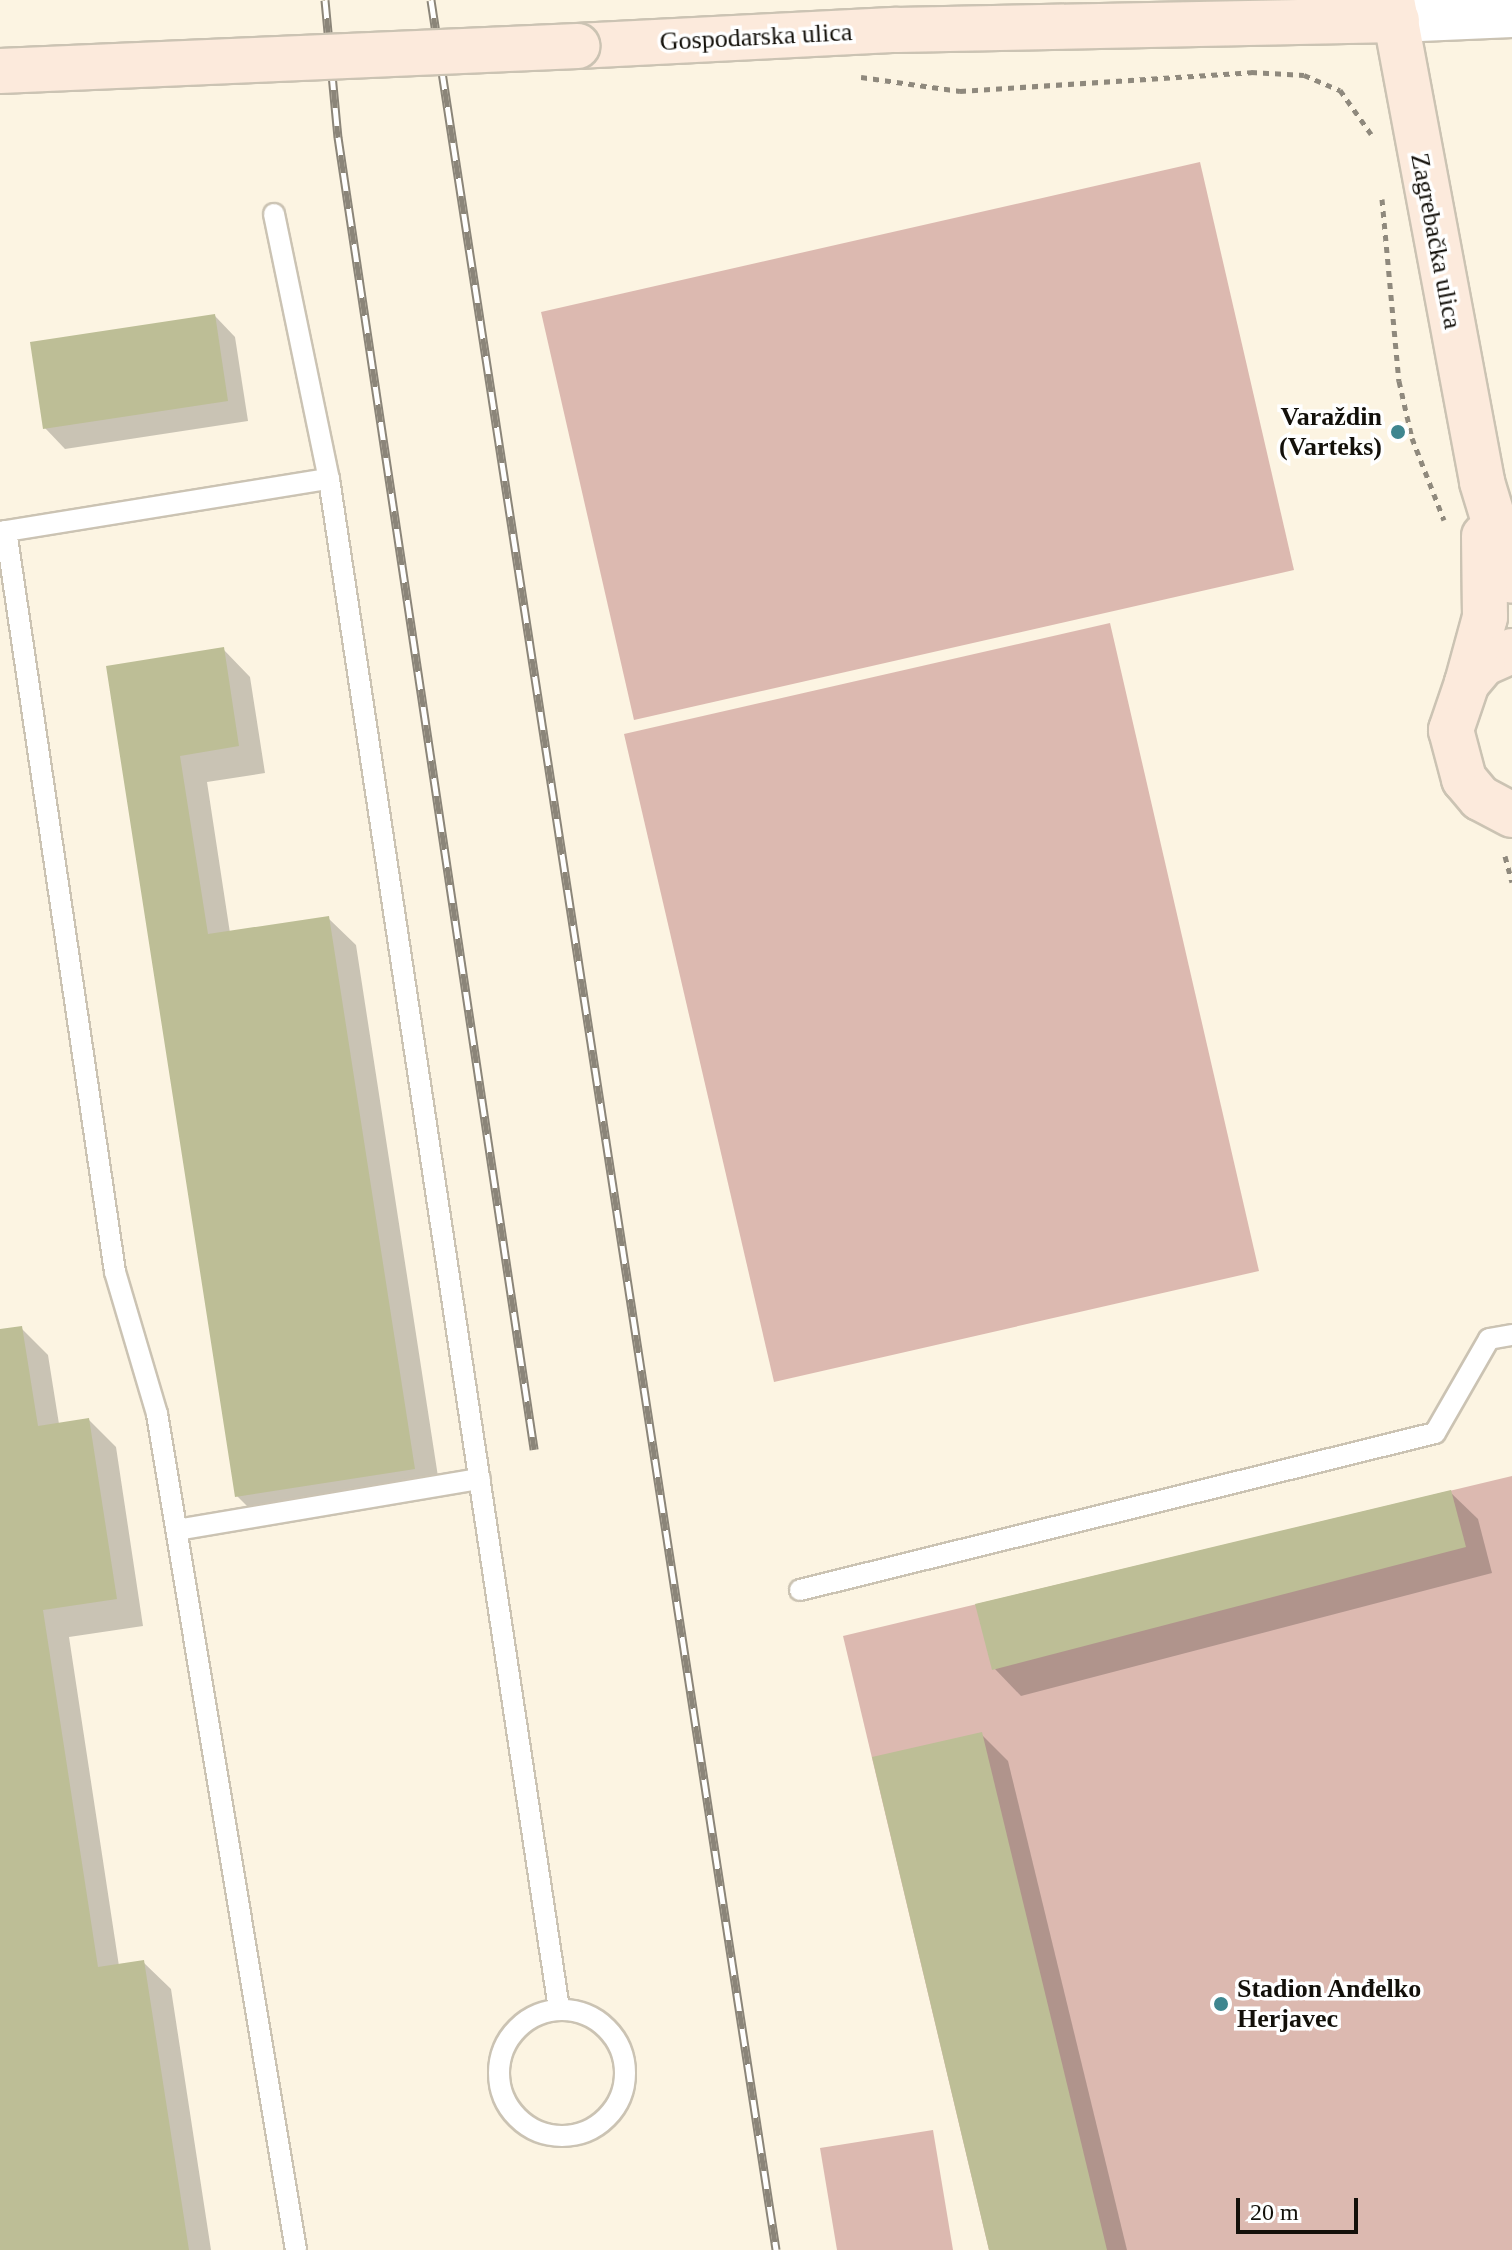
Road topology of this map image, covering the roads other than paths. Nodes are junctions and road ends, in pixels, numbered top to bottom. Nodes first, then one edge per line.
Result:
1 (1394, 10) edge
2 (1512, 15) edge
3 (0, 71) edge
4 (274, 214) dead end
5 (329, 479) junction
6 (1482, 482) junction
7 (3, 532) edge
8 (1512, 581) edge
9 (1512, 651) edge
10 (1467, 683) junction
11 (1507, 825) edge
12 (1512, 1335) edge
13 (480, 1479) junction
14 (177, 1530) junction
15 (800, 1590) dead end
16 (559, 2009) junction
17 (296, 2250) edge

1 - 2 street, Gospodarska ulica
1 - 3 main road, Gospodarska ulica, bridge
1 - 6 main road, Zagrebačka ulica
4 - 5 lane
5 - 7 lane
5 - 13 lane
6 - 8 main road, Zagrebačka ulica
6 - 10 main road, Zagrebačka ulica
7 - 14 lane
9 - 10 main road
10 - 11 main road, Zagrebačka ulica
12 - 15 lane
13 - 14 lane
13 - 16 lane
14 - 17 lane
16 - 16 lane

